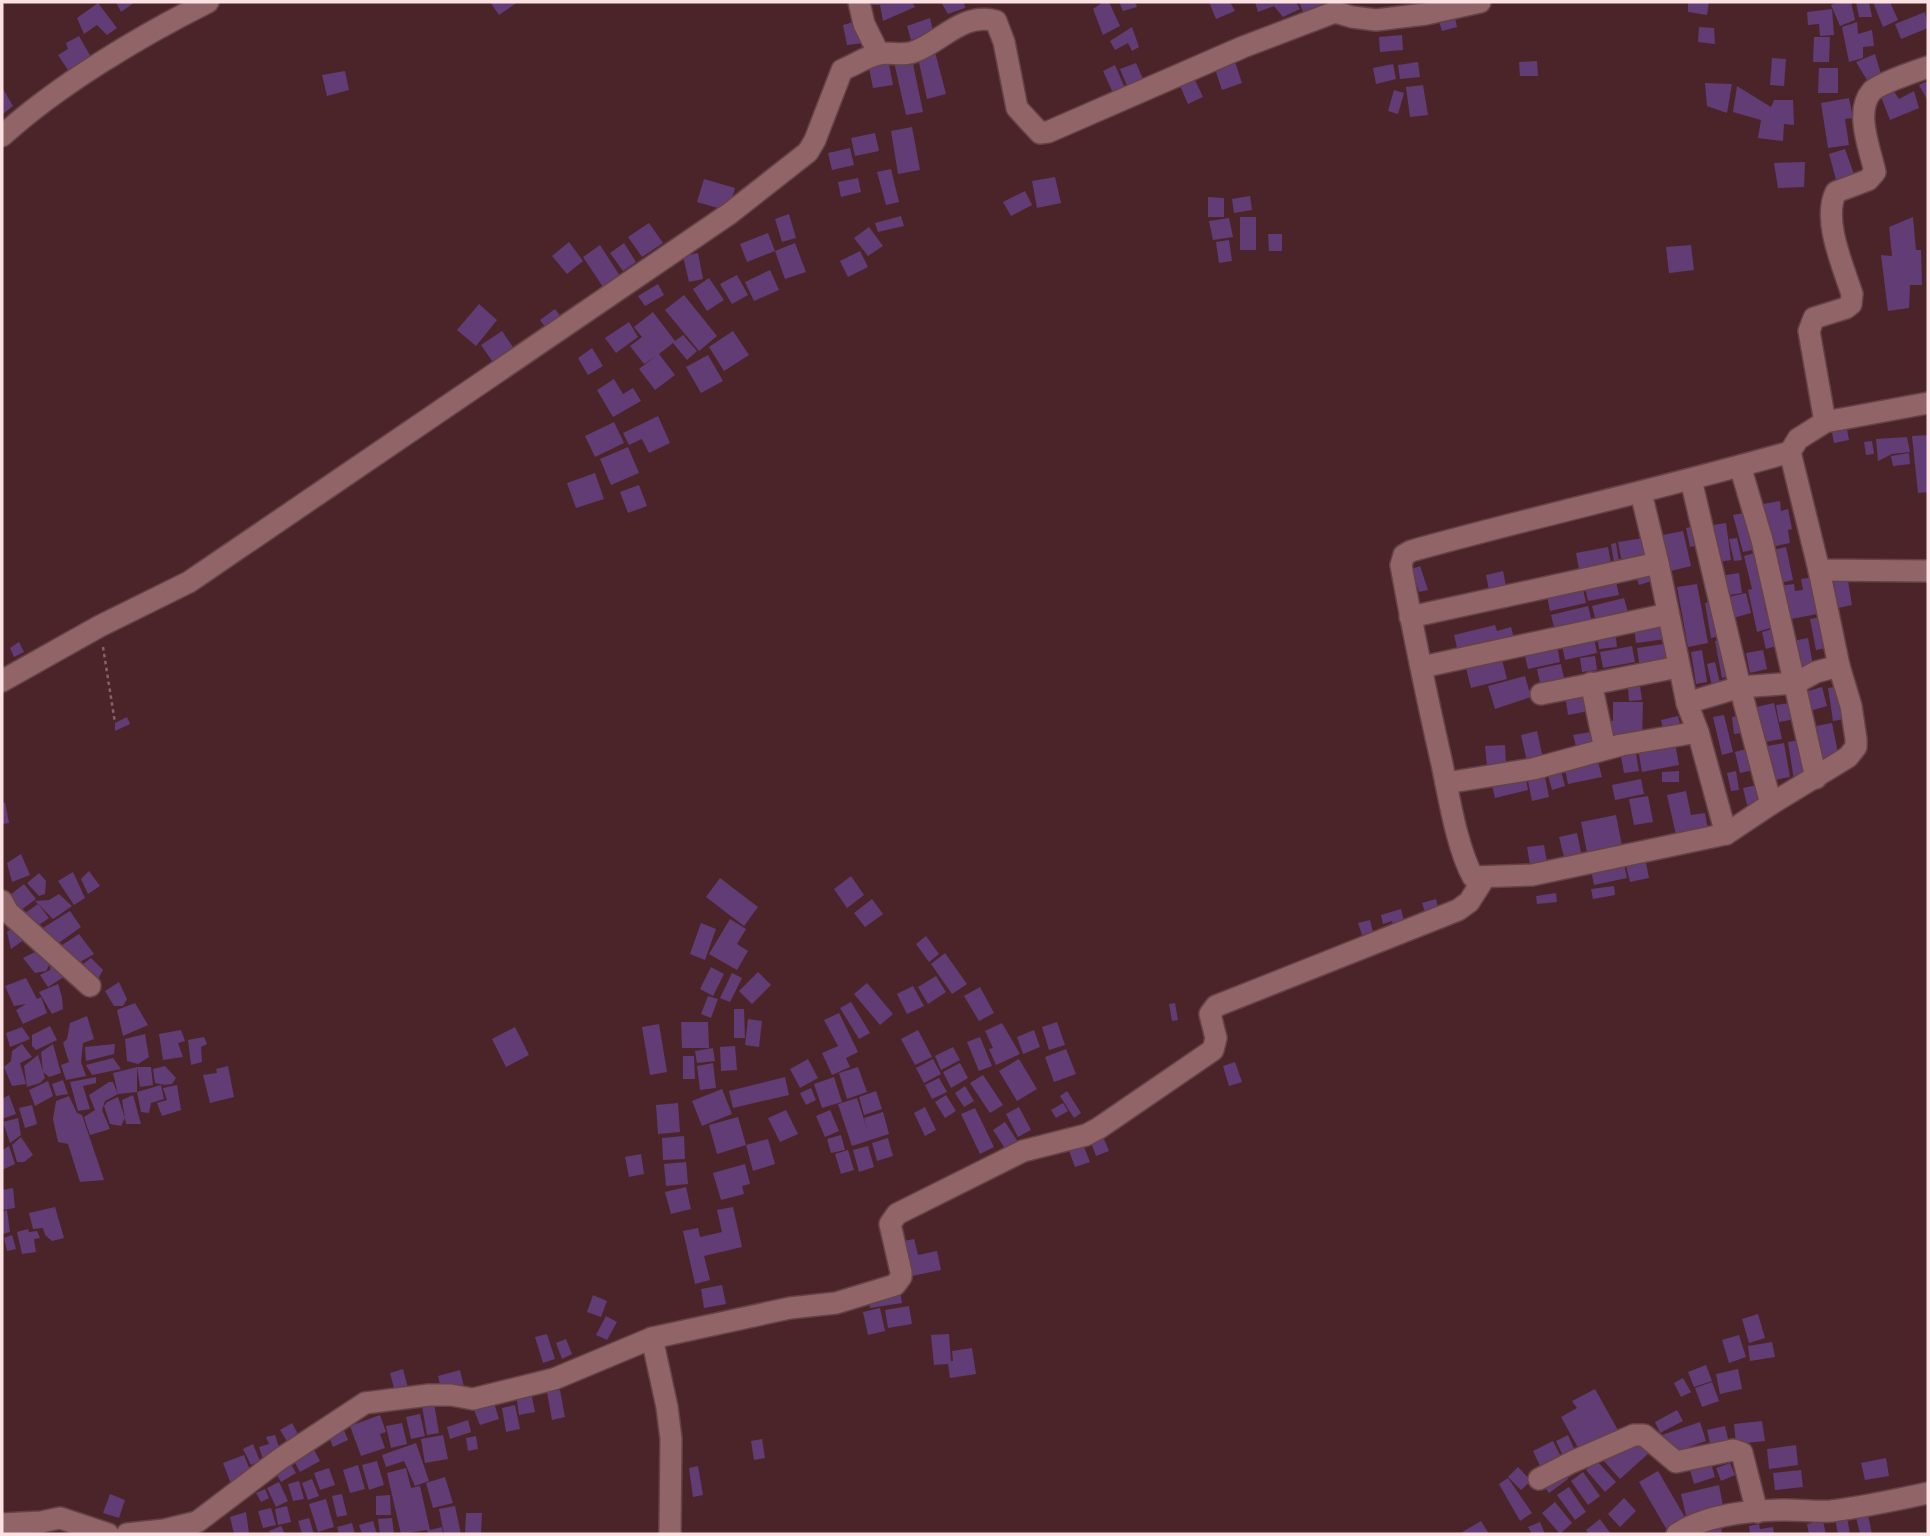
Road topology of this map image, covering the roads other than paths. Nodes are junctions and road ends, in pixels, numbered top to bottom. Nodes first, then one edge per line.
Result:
1 (208, 2) edge
2 (859, 2) edge
3 (1480, 2) edge
4 (170, 11) edge
5 (879, 54) junction
6 (1928, 66) edge
7 (2, 136) edge
8 (1928, 403) edge
9 (1825, 422) junction
10 (1790, 452) junction
11 (1740, 466) junction
12 (1691, 480) junction
13 (1641, 493) junction
14 (1658, 563) junction
15 (1819, 570) junction
16 (1928, 572) edge
17 (1668, 614) junction
18 (1410, 617) junction
19 (1839, 666) junction
20 (1422, 667) junction
21 (1678, 667) junction
22 (2, 681) edge
23 (1591, 683) junction
24 (1796, 683) junction
25 (1740, 687) junction
26 (1541, 694) dead end
27 (1687, 704) junction
28 (1698, 732) junction
29 (1605, 749) junction
30 (1816, 778) junction
31 (1446, 783) junction
32 (1771, 804) junction
33 (1726, 834) junction
34 (1485, 877) junction
35 (2, 901) edge
36 (90, 986) dead end
37 (652, 1338) junction
38 (1539, 1479) dead end
39 (1928, 1493) edge
40 (1757, 1512) junction
41 (2, 1524) edge
42 (118, 1529) edge
43 (670, 1534) edge
44 (1677, 1534) edge

1 - 4 street
2 - 5 street
3 - 5 street
4 - 7 street
5 - 22 street
6 - 9 street
8 - 9 street
9 - 10 street
10 - 11 street
10 - 15 street
11 - 12 street
11 - 24 street
12 - 13 street
12 - 25 street
13 - 14 street
13 - 18 street
14 - 17 street
14 - 18 street
15 - 16 street
15 - 19 street
17 - 20 street
17 - 21 street
18 - 20 street
19 - 24 street
19 - 30 street
20 - 31 street
21 - 23 street
21 - 27 street
23 - 26 street
23 - 29 street
24 - 25 street
24 - 30 street
25 - 27 street
25 - 32 street
27 - 28 street
28 - 29 street
28 - 33 street
29 - 31 street
30 - 32 street
31 - 34 street
32 - 33 street
33 - 34 street
34 - 37 street
35 - 36 street
37 - 42 street
37 - 43 street
38 - 40 street
39 - 40 street
40 - 44 street
41 - 42 street

